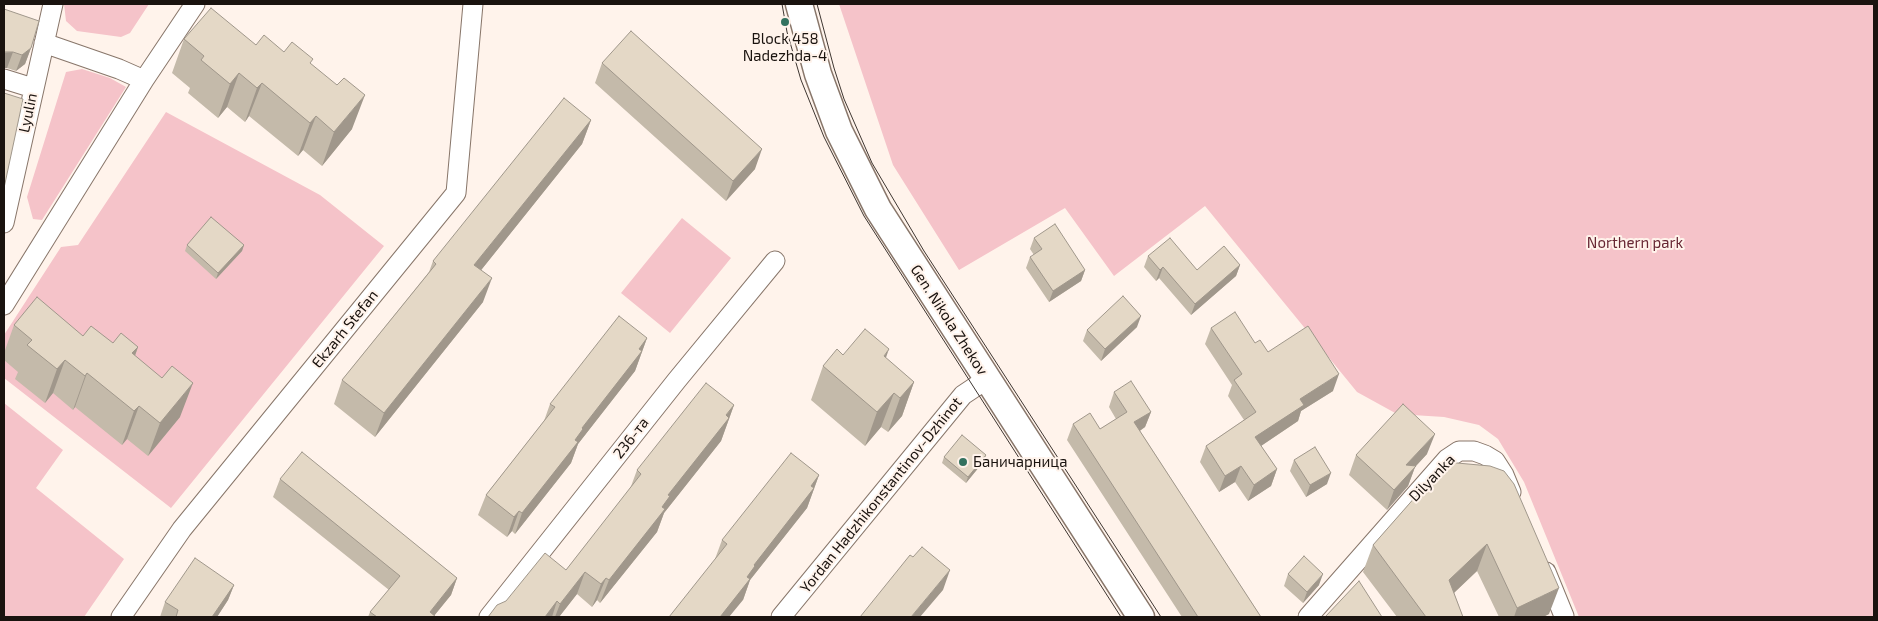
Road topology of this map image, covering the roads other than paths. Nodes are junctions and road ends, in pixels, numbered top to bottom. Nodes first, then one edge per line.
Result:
1 (53, 4) edge
2 (195, 4) edge
3 (473, 4) edge
4 (799, 4) edge
5 (44, 43) junction
6 (4, 80) edge
7 (144, 80) junction
8 (33, 88) junction
9 (4, 223) edge
10 (775, 261) dead end
11 (4, 305) edge
12 (987, 379) junction
13 (1519, 510) edge
14 (1538, 554) edge
15 (1564, 616) edge
16 (121, 617) edge
17 (489, 617) edge
18 (781, 617) edge
19 (1141, 617) edge
20 (1308, 617) edge

1 - 5 street, Lyulin
2 - 7 street
3 - 16 street, Ekzarh Stefan
4 - 12 street, Gen. Nikola Zhekov
5 - 7 street
5 - 8 street, Lyulin
6 - 8 street
7 - 11 street
8 - 9 street, Lyulin
10 - 17 street, 236-та
12 - 18 street, Yordan Hadzhikonstantinov-Dzhinot
12 - 19 street, Gen. Nikola Zhekov
13 - 20 street, Dilyanka
14 - 15 street

